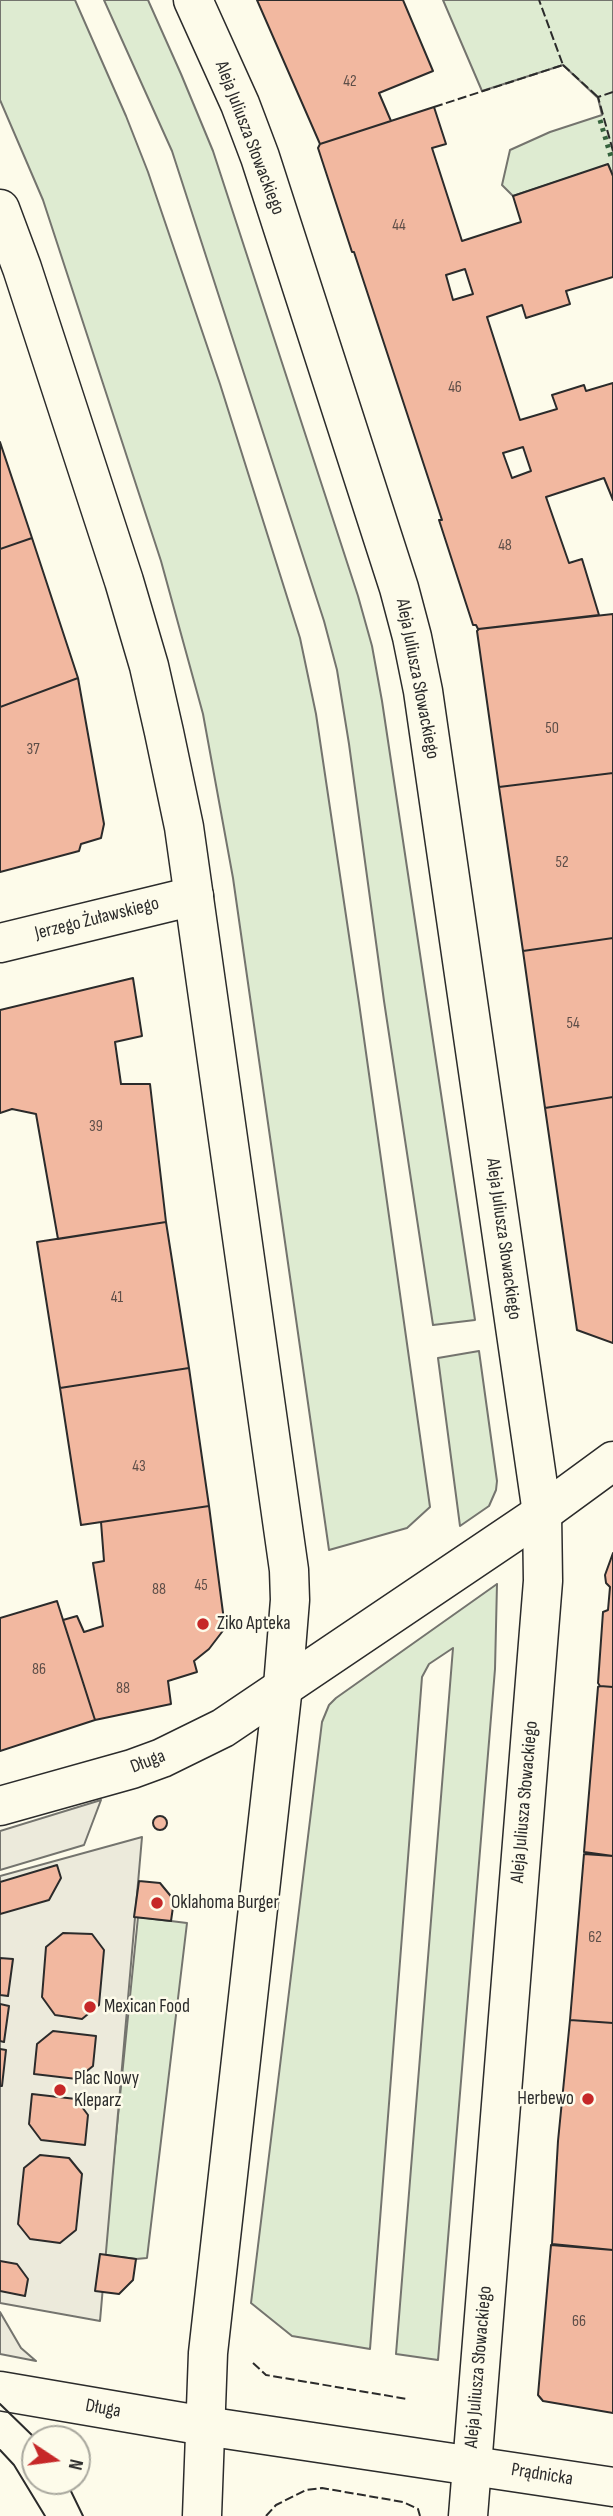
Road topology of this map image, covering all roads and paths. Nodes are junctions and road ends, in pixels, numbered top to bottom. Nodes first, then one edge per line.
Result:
1 (193, 0) edge
2 (0, 209) edge
3 (194, 896) junction
4 (0, 943) edge
5 (613, 1461) edge
6 (542, 1513) junction
7 (283, 1686) junction
8 (0, 1806) edge
9 (0, 2392) edge
10 (205, 2426) junction
11 (472, 2464) junction
12 (613, 2487) edge
13 (202, 2516) edge
14 (468, 2516) edge

1 - 6 main road, Aleja Juliusza Słowackiego
2 - 3 main road
3 - 4 main road, Jerzego Żuławskiego
3 - 7 main road
5 - 6 main road, Długa
6 - 7 main road, Długa
6 - 11 main road, Aleja Juliusza Słowackiego
7 - 8 main road, Długa
7 - 10 main road
9 - 10 main road, Długa
10 - 11 main road, Długa
10 - 13 main road
11 - 12 main road, Prądnicka
11 - 14 main road, Aleja Juliusza Słowackiego

